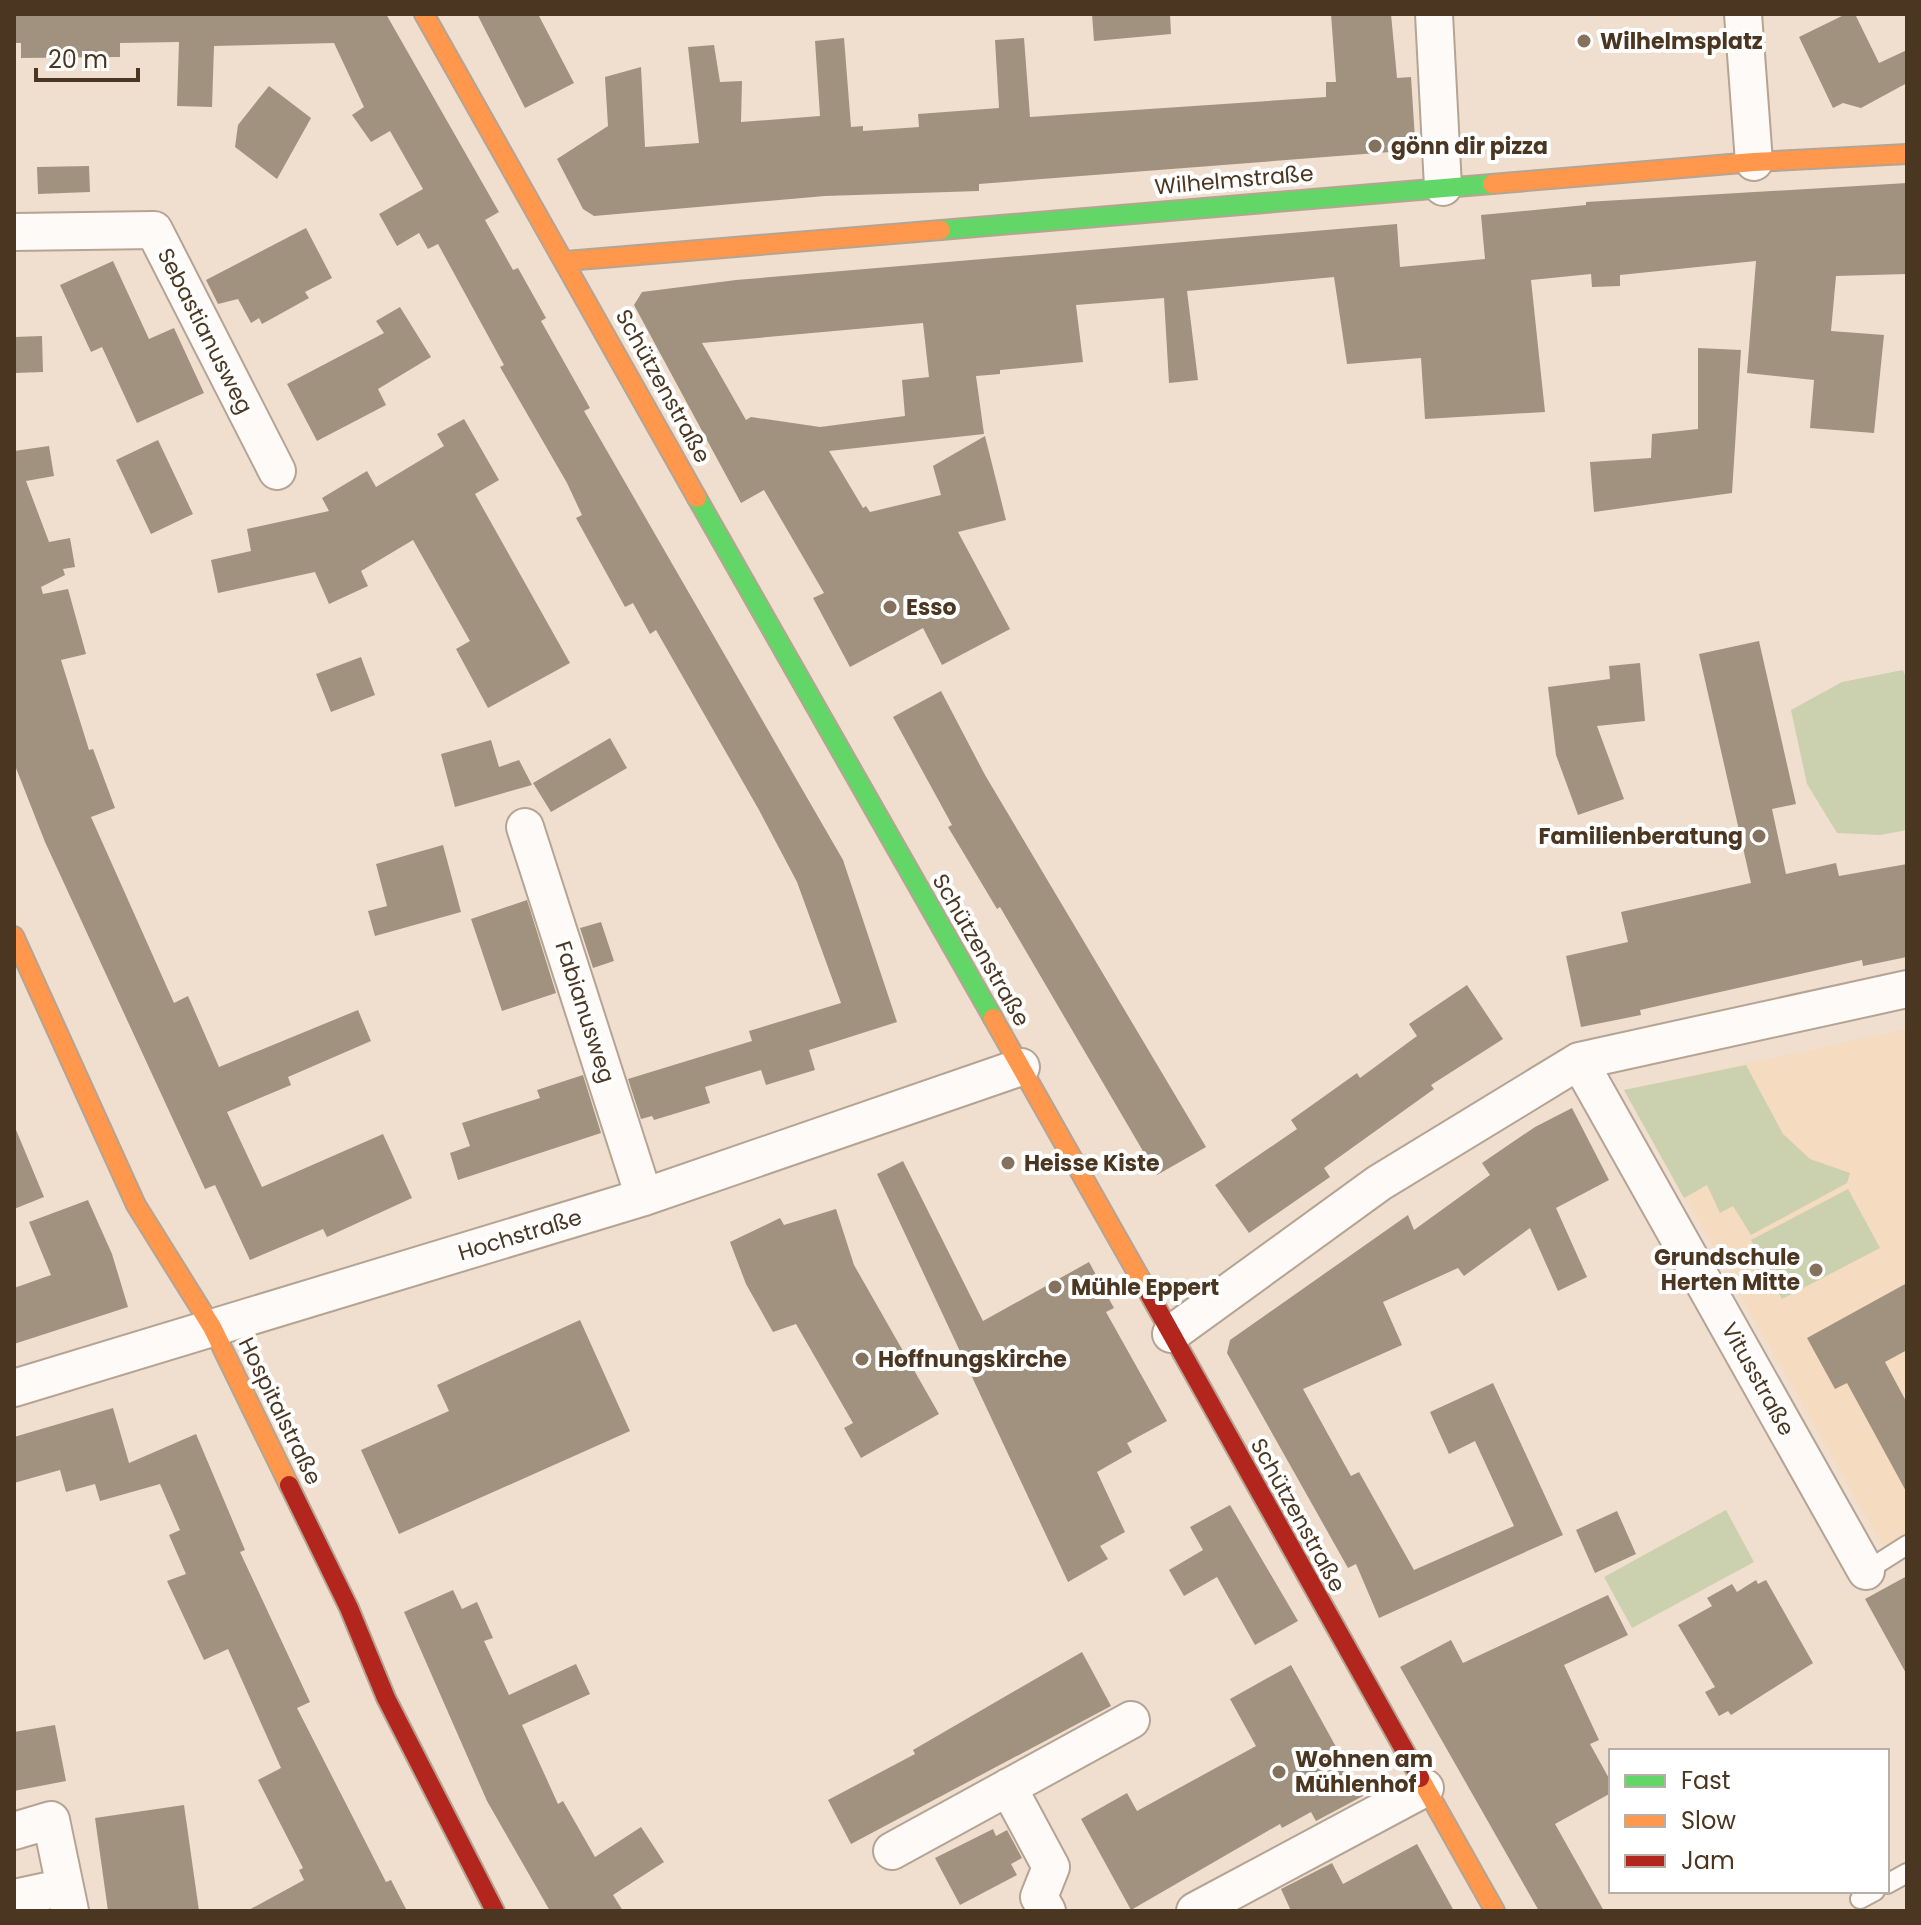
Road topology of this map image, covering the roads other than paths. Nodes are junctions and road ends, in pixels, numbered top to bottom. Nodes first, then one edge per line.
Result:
1 (424, 14) edge
2 (1434, 14) edge
3 (1743, 14) edge
4 (1907, 154) edge
5 (1754, 162) junction
6 (1443, 187) junction
7 (14, 232) edge
8 (566, 261) junction
9 (277, 471) dead end
10 (525, 827) dead end
11 (14, 936) edge
12 (33, 977) junction
13 (14, 985) edge
14 (1907, 989) edge
15 (1579, 1061) junction
16 (1021, 1067) junction
17 (644, 1197) junction
18 (212, 1327) junction
19 (1171, 1334) junction
20 (14, 1388) edge
21 (1907, 1545) edge
22 (1866, 1571) joint
23 (1131, 1720) dead end
24 (1008, 1787) junction
25 (1425, 1788) junction
26 (14, 1831) edge
27 (892, 1851) dead end
28 (1907, 1873) edge
29 (1889, 1883) edge
30 (14, 1898) edge
31 (68, 1899) edge
32 (495, 1911) edge
33 (1047, 1911) edge
34 (1195, 1911) edge
35 (1495, 1911) edge

1 - 8 street, Schützenstraße
2 - 6 street
3 - 5 street
4 - 5 street, Wilhelmstraße
5 - 6 street, Wilhelmstraße
6 - 8 street, Wilhelmstraße
7 - 9 street, Sebastianusweg
8 - 16 street, Schützenstraße
10 - 17 street, Fabianusweg
11 - 12 street, Hospitalstraße
12 - 13 lane
12 - 18 street, Hospitalstraße
14 - 15 street
15 - 19 street
15 - 22 street, Vitusstraße
16 - 17 street, Hochstraße
16 - 19 street, Schützenstraße
17 - 18 street, Hochstraße
18 - 20 street, Hochstraße
18 - 32 street, Hospitalstraße
19 - 25 street, Schützenstraße
21 - 22 lane
23 - 24 street
24 - 27 street
24 - 33 street
25 - 34 street
25 - 35 street, Schützenstraße
26 - 31 street
28 - 29 lane
30 - 31 street

